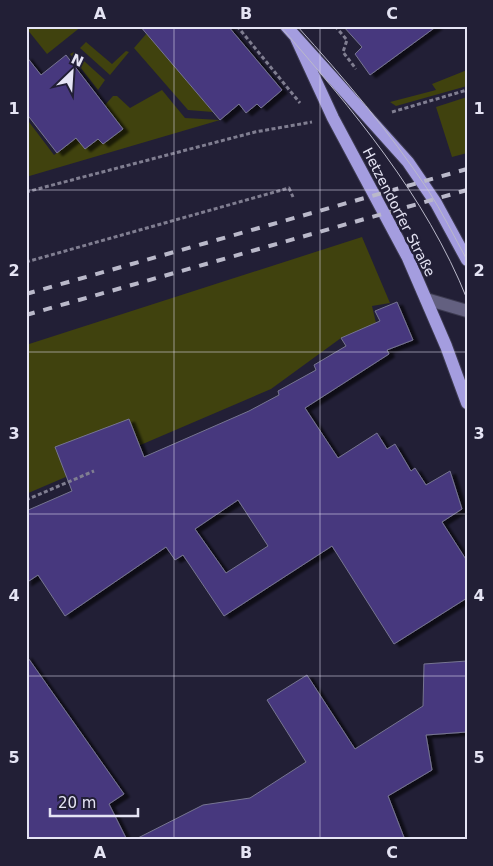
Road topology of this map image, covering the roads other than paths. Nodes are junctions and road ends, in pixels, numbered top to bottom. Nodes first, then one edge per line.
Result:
1 (286, 26) edge
2 (296, 38) junction
3 (467, 260) edge
4 (426, 299) junction
5 (467, 311) edge
6 (467, 402) edge

1 - 2 main road, Hetzendorfer Straße
2 - 3 main road, Hetzendorfer Straße
2 - 4 main road, Hetzendorfer Straße
4 - 5 street
4 - 6 main road, Hetzendorfer Straße

